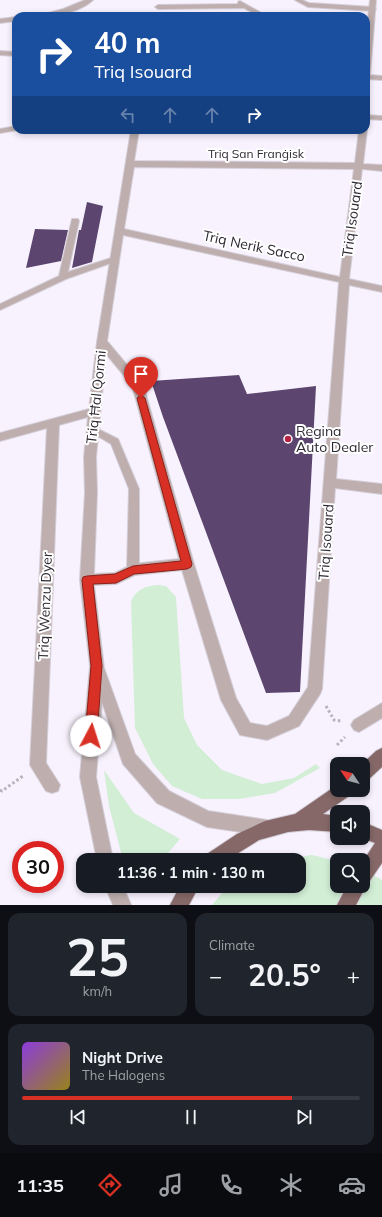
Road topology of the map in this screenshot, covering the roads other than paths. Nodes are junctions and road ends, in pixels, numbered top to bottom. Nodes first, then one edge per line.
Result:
1 (90, 0) edge
2 (236, 0) edge
3 (298, 0) edge
4 (373, 0) edge
5 (81, 2) edge
6 (157, 4) edge
7 (246, 6) junction
8 (372, 9) junction
9 (64, 12) edge
10 (257, 12) edge
11 (12, 20) edge
12 (0, 21) edge
13 (370, 25) edge
14 (0, 53) edge
15 (12, 54) edge
16 (370, 76) edge
17 (382, 78) edge
18 (370, 117) edge
19 (382, 118) edge
20 (12, 129) edge
21 (0, 131) edge
22 (134, 134) edge
23 (363, 134) edge
24 (130, 164) junction
25 (359, 166) junction
26 (382, 168) edge
27 (75, 221) dead end
28 (120, 231) junction
29 (114, 259) junction
30 (63, 277) junction
31 (344, 280) junction
32 (382, 289) edge
33 (0, 307) edge
34 (102, 342) junction
35 (94, 412) junction
36 (53, 422) junction
37 (92, 429) junction
38 (0, 437) edge
39 (330, 483) junction
40 (382, 489) edge
41 (187, 564) junction
42 (133, 570) junction
43 (87, 580) junction
44 (97, 666) junction
45 (382, 710) edge
46 (359, 725) road end
47 (382, 756) edge
48 (370, 767) edge
49 (52, 785) dead end
50 (334, 797) edge
51 (300, 822) junction
52 (330, 824) edge
53 (267, 828) junction
54 (370, 833) edge
55 (382, 838) edge
56 (382, 848) edge
57 (104, 853) edge
58 (223, 853) edge
59 (370, 866) edge
60 (117, 893) edge
61 (186, 893) edge
62 (353, 893) edge
63 (122, 905) edge
64 (179, 905) edge
65 (346, 905) edge

1 - 5 street
2 - 7 street
3 - 8 lane
4 - 8 street
5 - 9 street
6 - 7 street
7 - 10 street
8 - 13 street
11 - 12 street
14 - 15 lane
16 - 17 street
18 - 19 street
20 - 21 street
22 - 24 street, Triq Ħal Qormi
23 - 25 street, Triq Isouard
24 - 25 street, Triq San Franġisk
24 - 28 street, Triq Ħal Qormi
25 - 26 street, Triq San Franġisk
25 - 31 street, Triq Isouard
27 - 30 lane
28 - 29 street, Triq Ħal Qormi
28 - 31 street, Triq Nerik Sacco
29 - 30 lane
29 - 34 street, Triq Ħal Qormi
30 - 33 lane
31 - 32 street, Triq Nerik Sacco
31 - 39 street, Triq Isouard
34 - 35 street, Triq Ħal Qormi
34 - 41 street, Triq Isouard
35 - 36 street
35 - 37 street, Triq Ħal Qormi
36 - 38 street
36 - 49 street, Triq Wenzu Dyer
37 - 42 lane
37 - 43 street, Triq Ħal Qormi
39 - 40 street
39 - 41 street, Triq Isouard
41 - 42 street
42 - 43 street
43 - 44 street, Triq Ħal Qormi
44 - 53 street, Triq Ħal Qormi
44 - 57 street, Triq Ħal Qormi
45 - 46 street
47 - 48 highway
50 - 51 highway
51 - 52 highway
51 - 53 highway
53 - 58 highway
54 - 55 highway
56 - 59 highway
60 - 63 street
61 - 64 highway
62 - 65 highway

